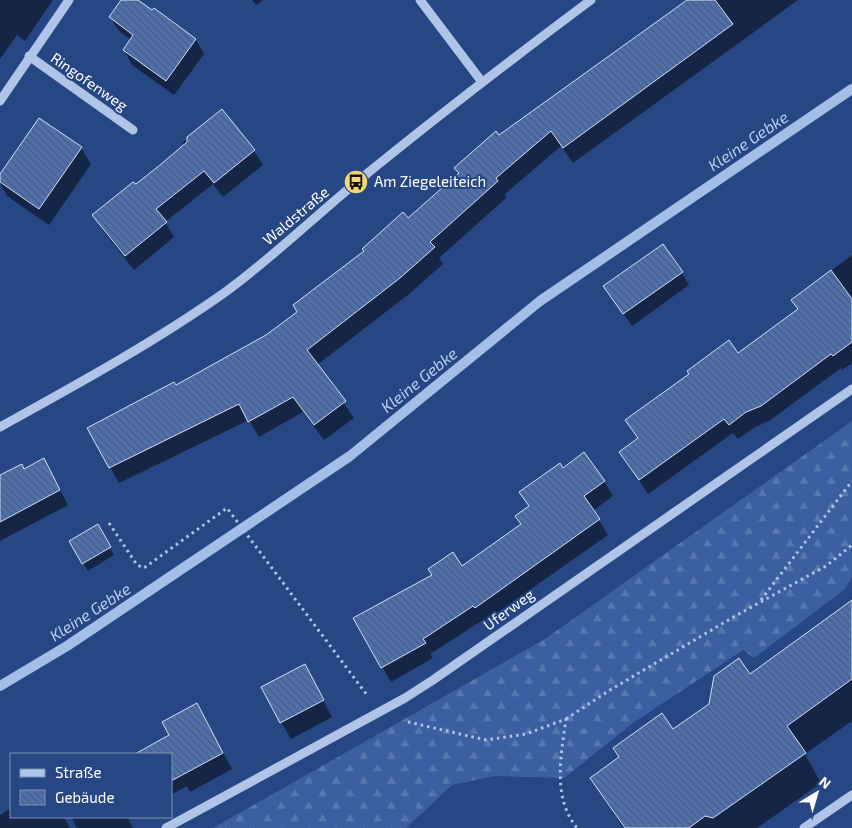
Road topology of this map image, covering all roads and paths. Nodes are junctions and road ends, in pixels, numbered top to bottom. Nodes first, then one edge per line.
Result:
1 (69, 0) edge
2 (420, 0) edge
3 (591, 0) edge
4 (29, 56) junction
5 (482, 82) junction
6 (0, 101) edge
7 (133, 130) dead end
8 (852, 389) edge
9 (0, 427) edge
10 (852, 481) edge
11 (109, 523) dead end
12 (852, 545) edge
13 (760, 602) junction
14 (379, 711) junction
15 (566, 719) junction
16 (852, 795) edge
17 (166, 828) edge
18 (577, 828) edge
19 (804, 828) edge

1 - 4 street, Ringofenweg
2 - 5 street
3 - 5 street, Waldstraße
4 - 6 street, Ringofenweg
4 - 7 street, Ringofenweg
5 - 9 street, Waldstraße
8 - 14 street, Uferweg
10 - 13 path
11 - 14 path
12 - 13 path
13 - 15 path
14 - 15 path
14 - 17 street, Uferweg
15 - 18 path
16 - 19 street

